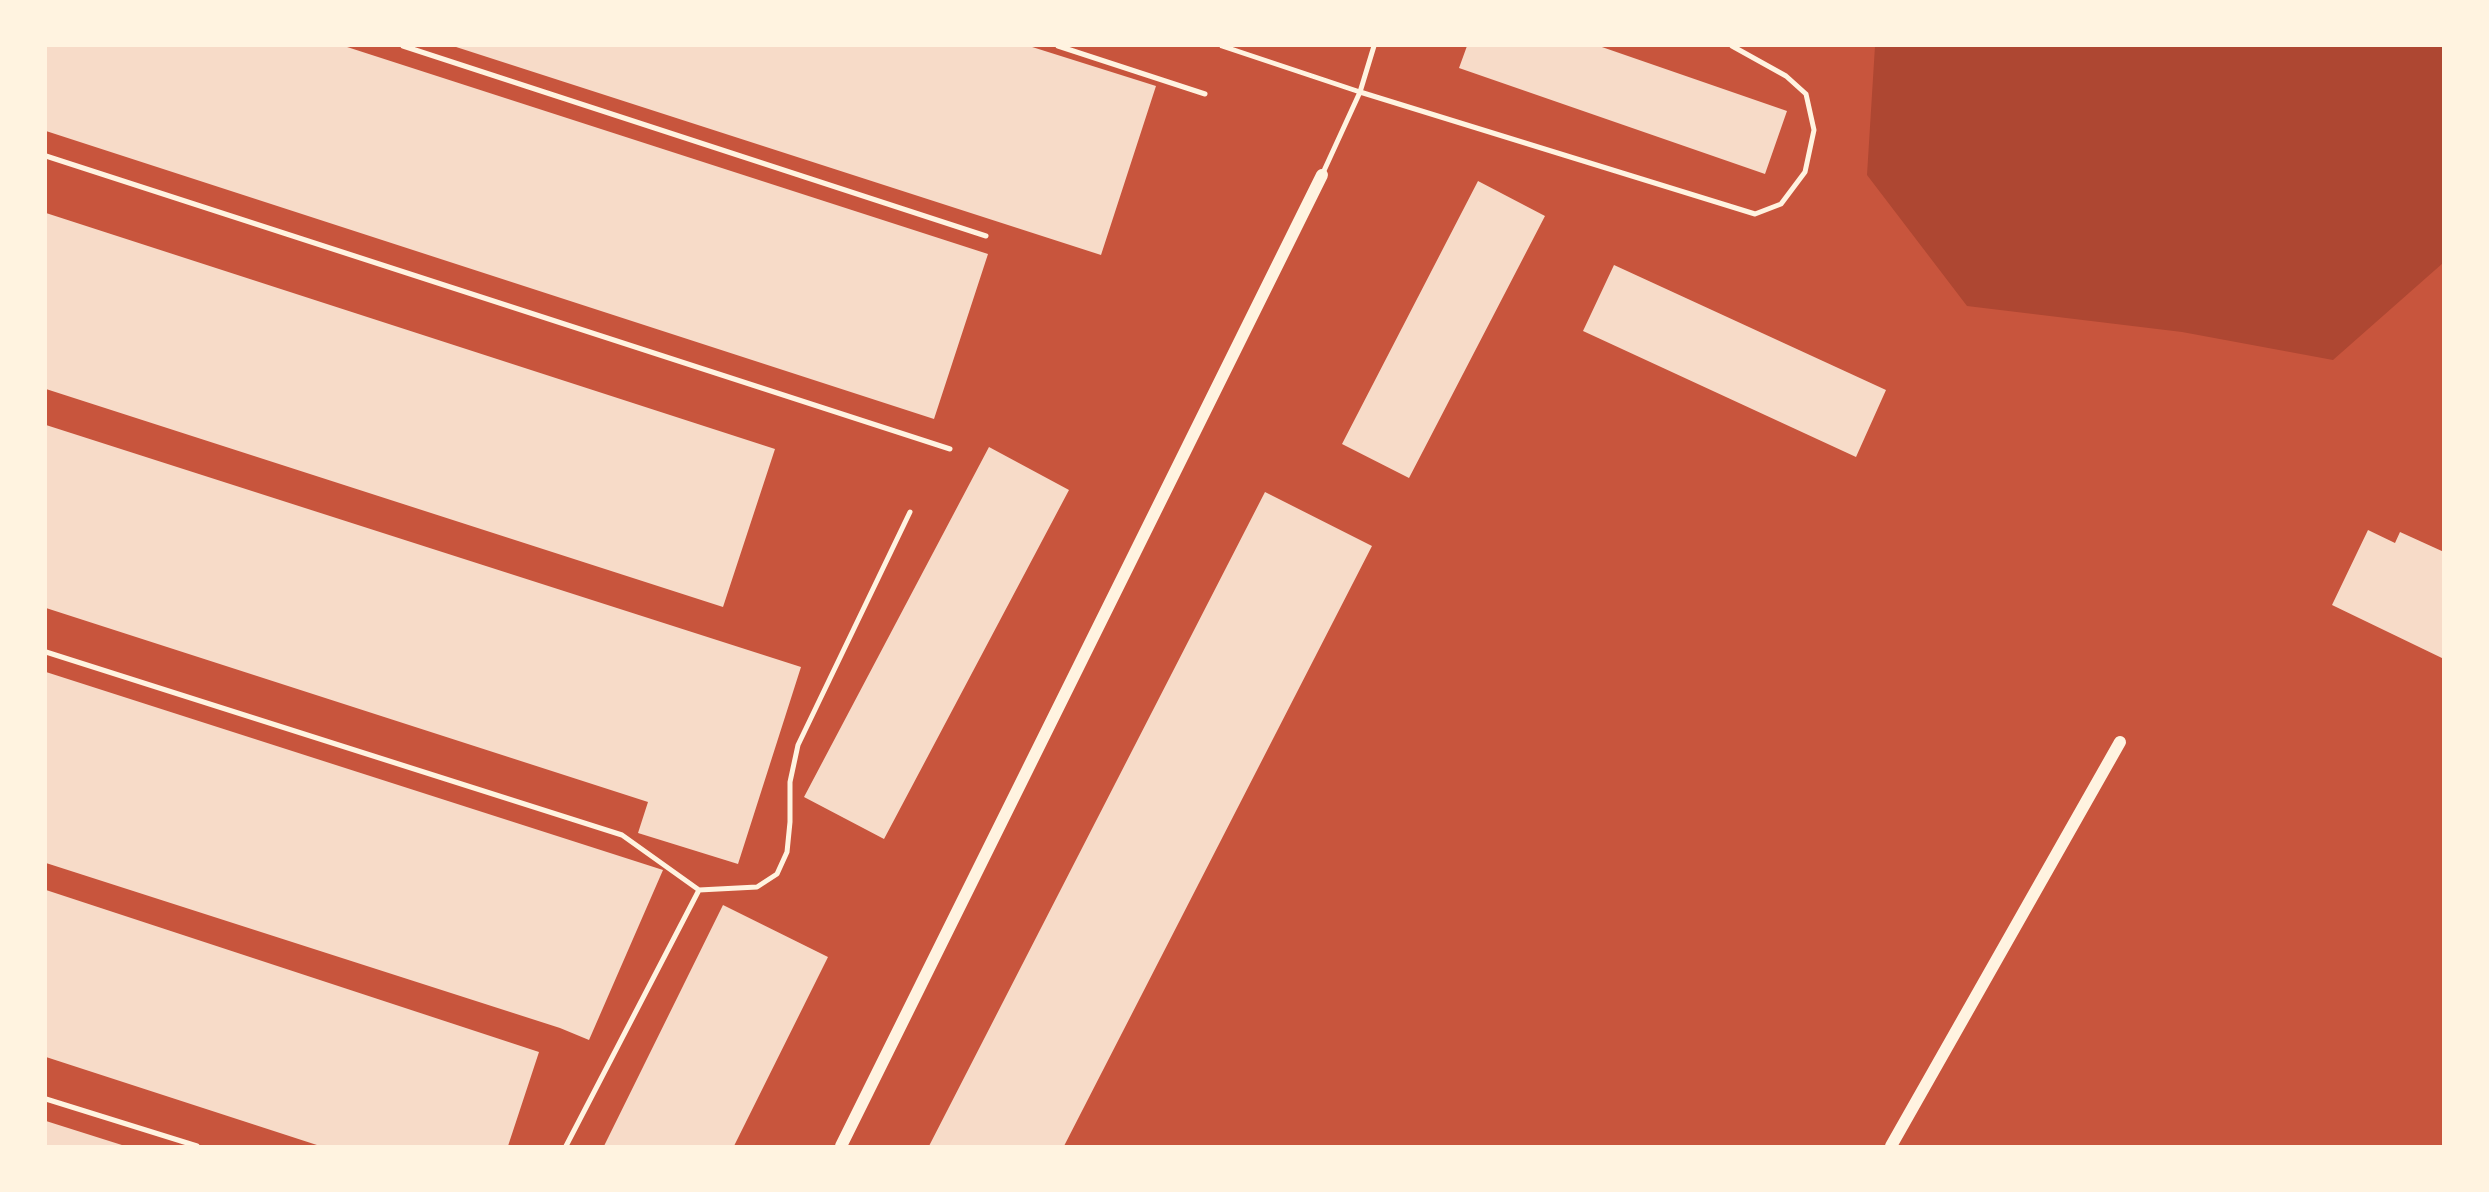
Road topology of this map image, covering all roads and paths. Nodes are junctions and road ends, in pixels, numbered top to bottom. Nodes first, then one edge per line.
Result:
1 (402, 46) edge
2 (1058, 46) edge
3 (1222, 46) edge
4 (1374, 46) edge
5 (1732, 46) edge
6 (1360, 92) junction
7 (1205, 94) dead end
8 (46, 156) edge
9 (1322, 175) joint
10 (986, 236) dead end
11 (950, 449) dead end
12 (910, 512) dead end
13 (46, 652) edge
14 (2120, 741) dead end
15 (699, 890) junction
16 (46, 1098) edge
17 (197, 1146) edge
18 (566, 1146) edge
19 (841, 1146) edge
20 (1891, 1146) edge

1 - 10 lane
2 - 7 lane
3 - 6 lane
4 - 6 lane
5 - 6 lane
6 - 9 lane
8 - 11 lane
9 - 19 street
12 - 15 lane
13 - 15 lane
14 - 20 street
15 - 18 lane
16 - 17 lane

